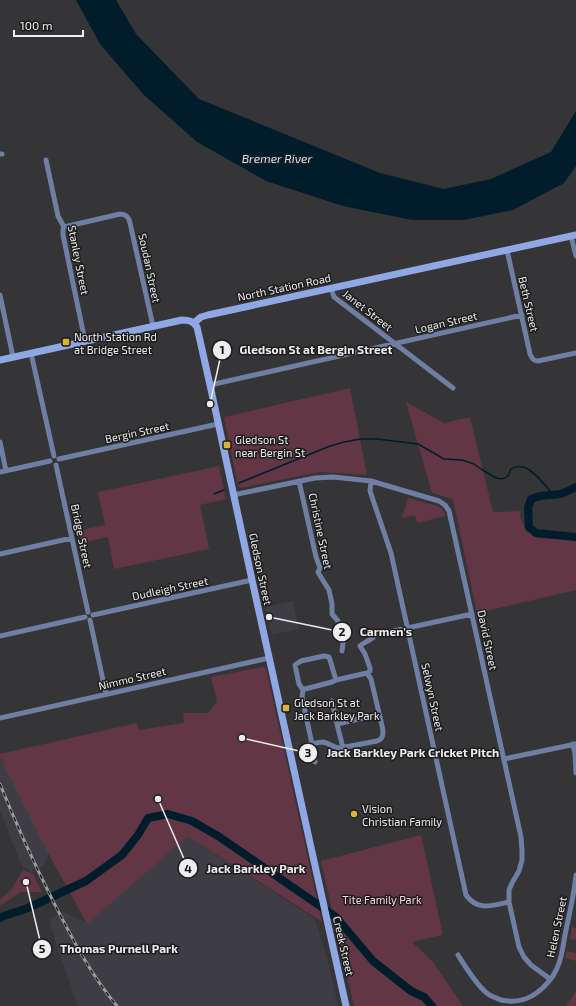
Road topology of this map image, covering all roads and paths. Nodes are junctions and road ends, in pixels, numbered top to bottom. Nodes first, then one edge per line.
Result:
1 (46, 160) dead end
2 (64, 227) junction
3 (574, 235) edge
4 (507, 250) junction
5 (576, 256) edge
6 (331, 288) junction
7 (0, 295) edge
8 (522, 316) junction
9 (194, 323) junction
10 (153, 326) junction
11 (86, 341) junction
12 (396, 344) junction
13 (31, 353) junction
14 (576, 353) edge
15 (13, 357) junction
16 (0, 360) edge
17 (210, 385) junction
18 (453, 388) dead end
19 (218, 424) junction
20 (0, 442) edge
21 (54, 456) junction
22 (60, 459) junction
23 (50, 461) junction
24 (56, 465) junction
25 (6, 471) junction
26 (0, 472) edge
27 (299, 481) junction
28 (371, 481) junction
29 (234, 495) junction
30 (72, 538) junction
31 (0, 554) edge
32 (252, 580) junction
33 (472, 614) junction
34 (89, 616) junction
35 (408, 628) junction
36 (0, 636) edge
37 (342, 651) dead end
38 (269, 658) junction
39 (367, 673) junction
40 (336, 680) junction
41 (303, 690) junction
42 (106, 694) junction
43 (332, 701) dead end
44 (0, 718) edge
45 (363, 718) dead end
46 (337, 724) junction
47 (310, 744) junction
48 (574, 744) edge
49 (343, 748) junction
50 (504, 759) junction
51 (315, 762) dead end
52 (576, 773) edge
53 (576, 875) edge
54 (320, 891) joint
55 (509, 902) junction
56 (458, 955) dead end
57 (550, 979) junction
58 (346, 1006) edge

1 - 2 street, Stanley Street
2 - 10 street, Soudan Street
2 - 11 street, Stanley Street
3 - 4 street, North Station Road
3 - 5 street
4 - 6 street, North Station Road
4 - 8 street, Beth Street
6 - 9 street, North Station Road
6 - 12 street, Janet Street
7 - 15 street
8 - 12 street, Logan Street
8 - 14 street, Beth Street
9 - 10 street, North Station Road
9 - 17 street, Gledson Street
10 - 11 street, North Station Road
11 - 13 street, North Station Road
12 - 17 street, Logan Street
12 - 18 street, Janet Street
13 - 15 street, North Station Road
13 - 21 street
15 - 16 street, North Station Road
17 - 19 street, Gledson Street
19 - 22 street, Bergin Street
19 - 29 street, Gledson Street
20 - 25 street
21 - 22 street
21 - 23 street
22 - 24 street
23 - 24 street
23 - 25 street
24 - 30 street, Bridge Street
25 - 26 street
27 - 28 street, David Street
27 - 29 street, David Street
27 - 37 street, Christine Street
28 - 33 street, David Street
28 - 35 street, Selwyn Street
29 - 32 street, Gledson Street
30 - 31 street
30 - 34 street, Bridge Street
32 - 34 street, Dudleigh Street
32 - 38 street, Gledson Street
33 - 35 street
33 - 50 street, David Street
34 - 36 street, Dudleigh Street
34 - 42 street, Bridge Street
35 - 39 street
35 - 55 street, Selwyn Street
38 - 42 street, Nimmo Street
38 - 54 street, Gledson Street
39 - 40 street
39 - 49 street
40 - 41 street
40 - 41 street
41 - 47 street
42 - 44 street, Nimmo Street
43 - 46 street
45 - 46 street
46 - 49 street
47 - 49 street
47 - 51 street
48 - 50 street
48 - 52 street
50 - 55 street, David Street
53 - 57 street, Helen Street
54 - 58 street, Creek Street
55 - 57 street, David Street
56 - 57 street, Helen Street

